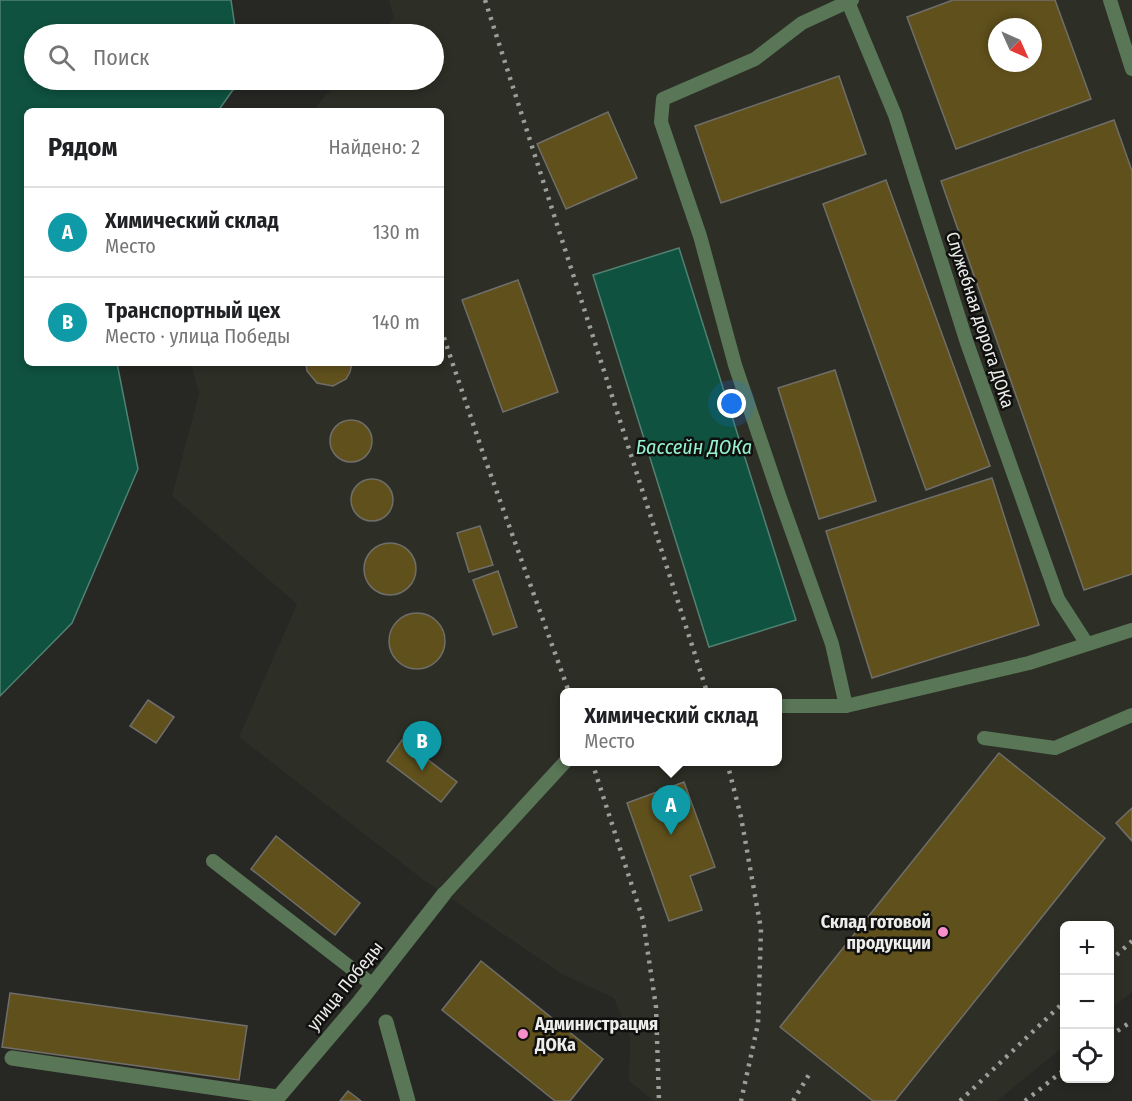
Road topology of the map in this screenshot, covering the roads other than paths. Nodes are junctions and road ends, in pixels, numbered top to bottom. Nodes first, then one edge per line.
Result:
1 (1110, 0) edge
2 (850, 1) edge
3 (1132, 69) edge
4 (1132, 630) edge
5 (1087, 644) junction
6 (782, 706) edge
7 (846, 706) junction
8 (1132, 715) edge
9 (984, 738) dead end
10 (561, 766) edge
11 (213, 861) dead end
12 (444, 894) joint
13 (373, 986) junction
14 (386, 1022) dead end
15 (12, 1058) dead end
16 (276, 1099) edge
17 (408, 1101) edge

1 - 3 lane
2 - 5 lane, Служебная дорога ДОКа
2 - 7 lane
4 - 5 lane
5 - 7 lane
6 - 7 lane
8 - 9 lane
10 - 12 lane
11 - 13 lane
12 - 13 street, улица Победы
13 - 16 street, улица Победы
14 - 17 street
15 - 16 street

